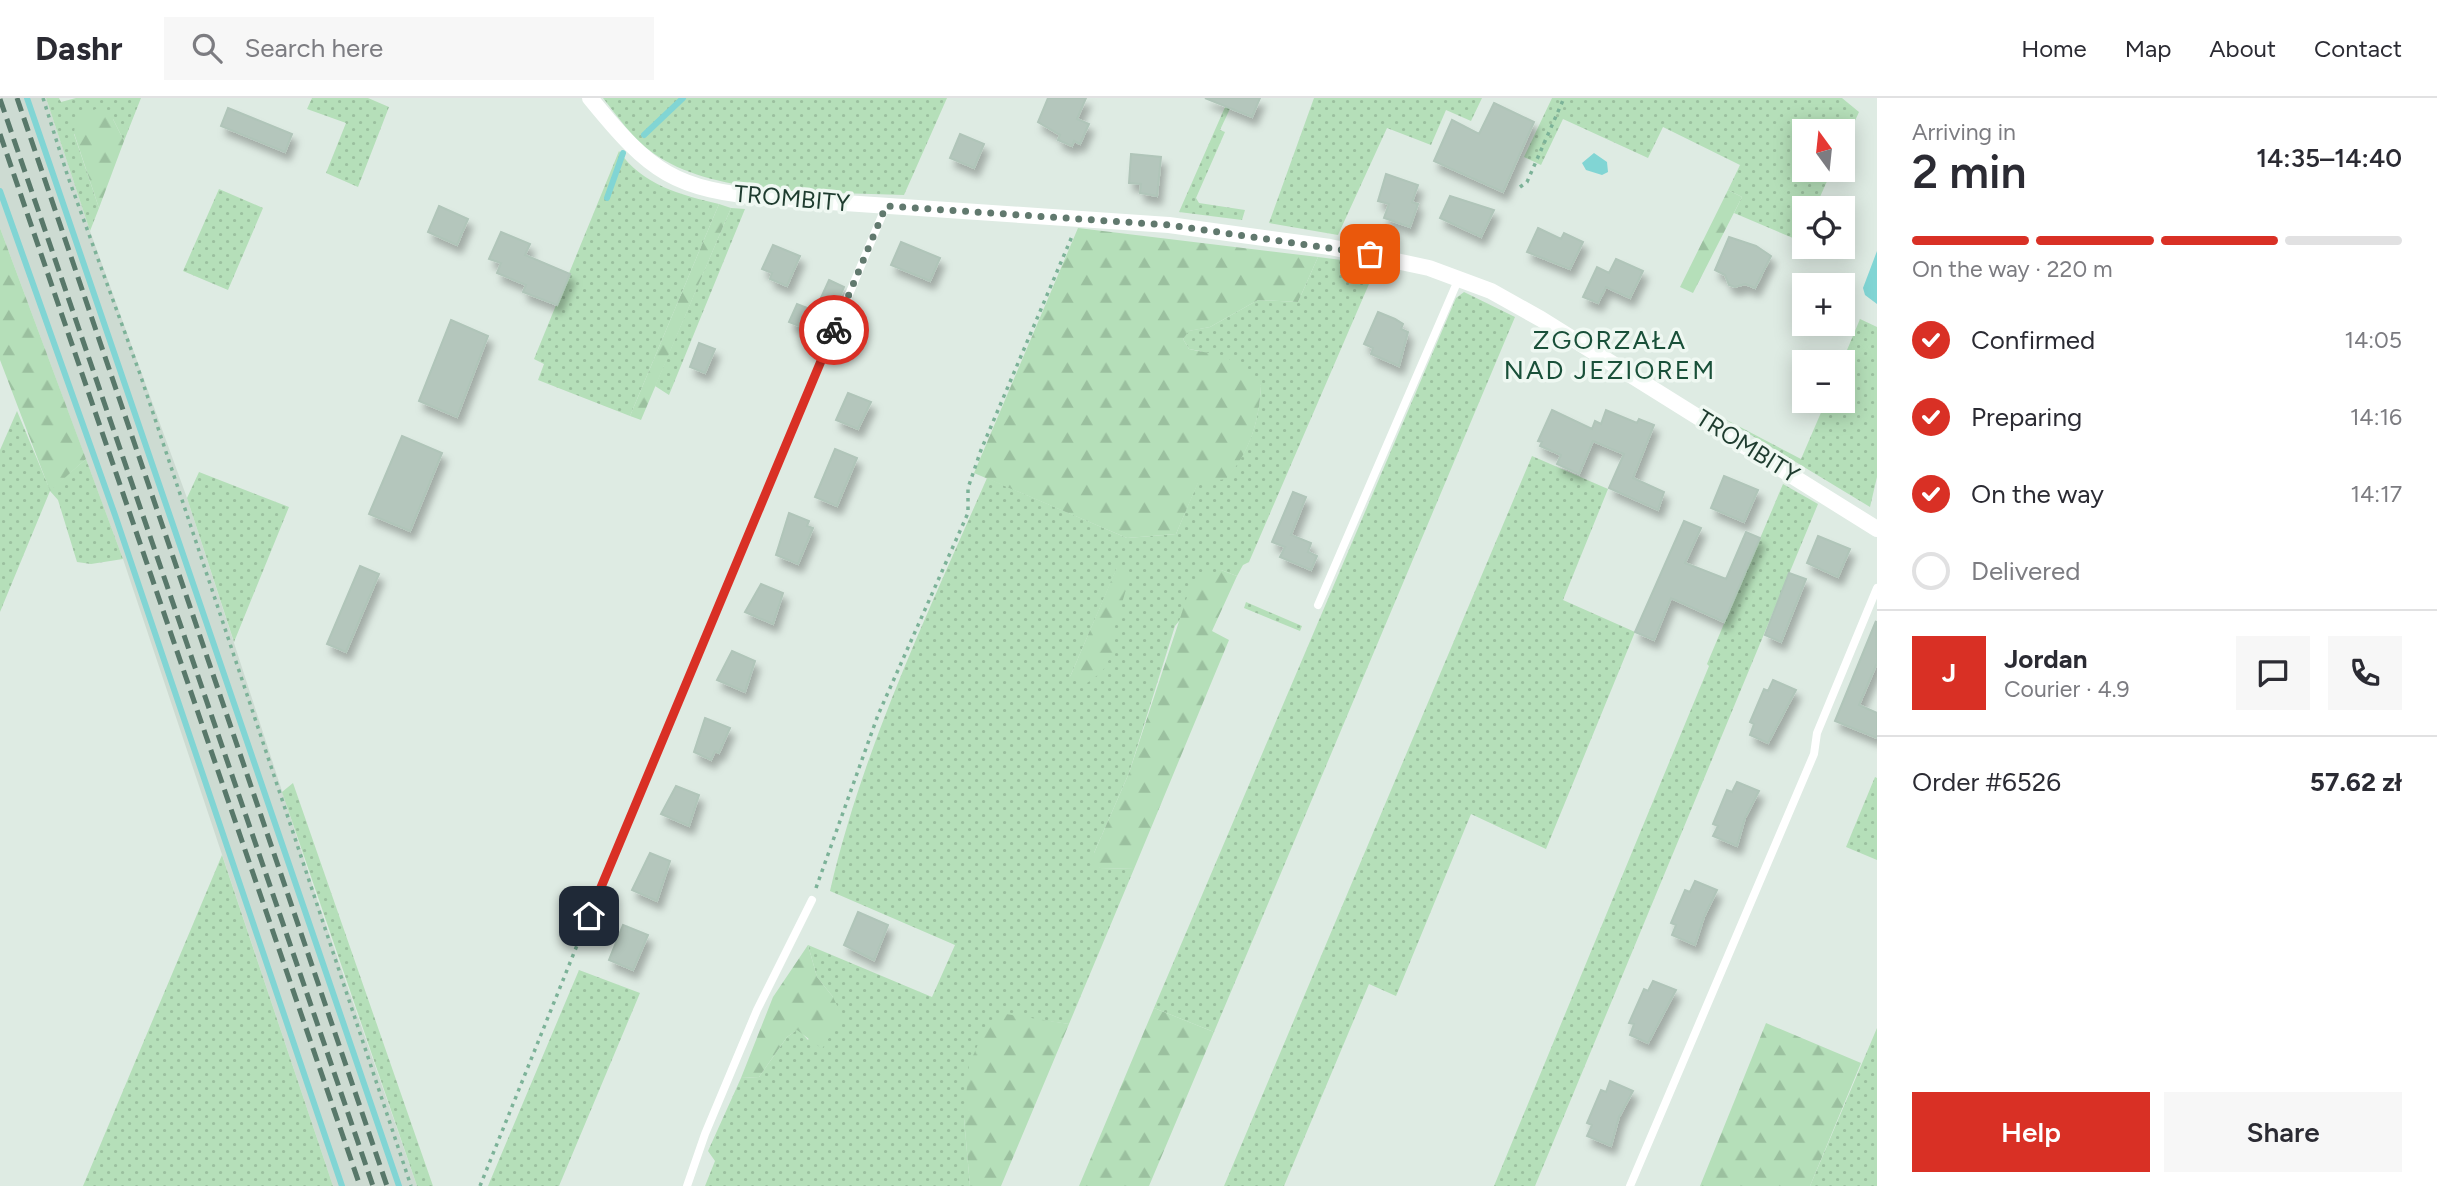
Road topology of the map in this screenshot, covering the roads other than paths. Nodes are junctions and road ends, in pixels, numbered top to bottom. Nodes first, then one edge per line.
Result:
1 (590, 98) edge
2 (886, 206) junction
3 (1459, 278) junction
4 (1877, 529) edge
5 (1877, 588) edge
6 (1318, 605) dead end
7 (812, 900) road end
8 (589, 916) road end
9 (687, 1186) edge
10 (1630, 1186) edge

1 - 2 street, TROMBITY
2 - 3 street, TROMBITY
2 - 8 lane
3 - 4 street, TROMBITY
3 - 6 lane
5 - 10 lane
7 - 9 lane

